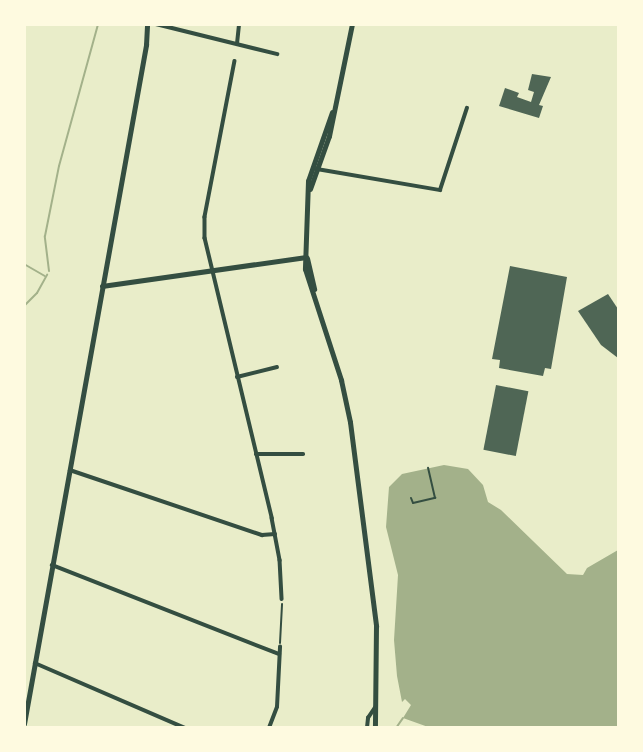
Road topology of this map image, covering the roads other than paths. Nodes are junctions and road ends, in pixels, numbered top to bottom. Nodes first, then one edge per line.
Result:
1 (147, 24) edge
2 (156, 24) edge
3 (239, 24) edge
4 (352, 24) edge
5 (237, 44) junction
6 (277, 54) dead end
7 (235, 61) dead end
8 (467, 108) dead end
9 (332, 112) junction
10 (311, 168) junction
11 (318, 169) junction
12 (310, 189) junction
13 (306, 257) junction
14 (211, 270) junction
15 (102, 286) junction
16 (277, 367) dead end
17 (237, 377) junction
18 (256, 454) junction
19 (303, 454) dead end
20 (68, 470) junction
21 (275, 534) junction
22 (52, 565) junction
23 (282, 599) road end
24 (280, 647) road end
25 (279, 654) junction
26 (35, 663) junction
27 (377, 705) junction
28 (24, 724) edge
29 (185, 727) edge
30 (269, 727) edge
31 (367, 727) edge
32 (377, 727) edge

1 - 15 street
2 - 5 street
3 - 5 street
4 - 9 main road
5 - 6 street
7 - 14 street
8 - 11 street
9 - 10 main road
9 - 11 main road
10 - 11 street
10 - 12 main road
11 - 12 main road
12 - 13 main road
13 - 14 street
13 - 27 main road
14 - 15 street
14 - 17 street
15 - 20 street
16 - 17 street
17 - 18 street
18 - 19 street
18 - 21 street
20 - 21 street
20 - 22 street
21 - 23 street
22 - 25 street
22 - 26 street
24 - 25 street
25 - 30 street
26 - 28 street
26 - 29 street
27 - 31 street
27 - 32 main road

